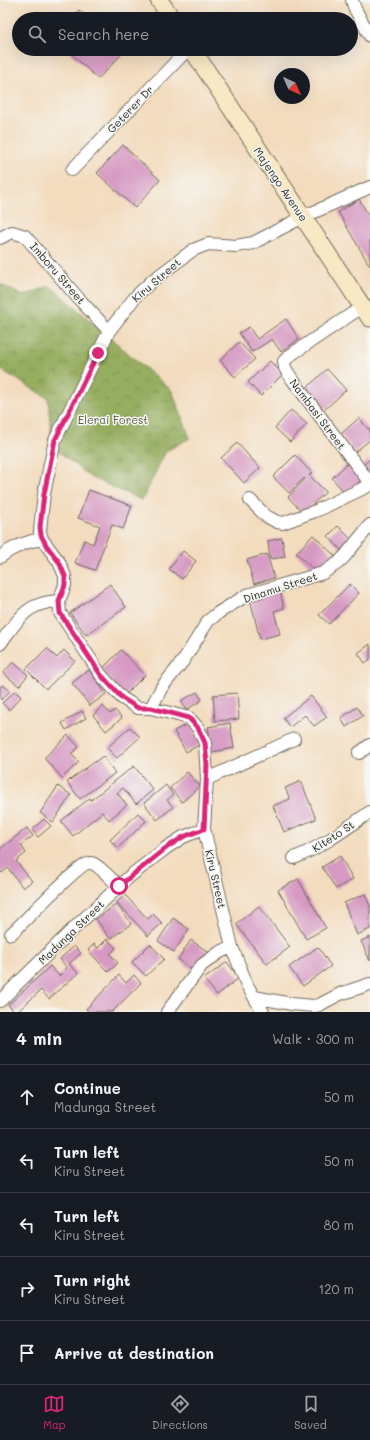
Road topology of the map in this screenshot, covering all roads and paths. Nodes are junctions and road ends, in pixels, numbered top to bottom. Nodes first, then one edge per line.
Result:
1 (159, 0) edge
2 (352, 0) edge
3 (167, 12) edge
4 (357, 12) edge
5 (358, 14) edge
6 (370, 36) edge
7 (181, 56) edge
8 (197, 56) edge
9 (72, 170) dead end
10 (370, 186) edge
11 (303, 217) junction
12 (0, 238) edge
13 (366, 313) edge
14 (109, 331) junction
15 (370, 484) edge
16 (250, 500) dead end
17 (370, 525) edge
18 (42, 539) junction
19 (0, 557) edge
20 (59, 601) junction
21 (0, 644) edge
22 (151, 708) junction
23 (294, 739) dead end
24 (370, 744) edge
25 (359, 753) dead end
26 (207, 779) junction
27 (370, 812) edge
28 (204, 829) junction
29 (294, 858) dead end
30 (119, 886) junction
31 (12, 934) dead end
32 (232, 947) junction
33 (370, 984) edge
34 (254, 997) junction
35 (0, 1001) edge
36 (167, 1012) edge
37 (263, 1012) edge

1 - 3 street
2 - 4 street
5 - 6 street
7 - 9 street, Geterer Dr
8 - 11 street, Majengo Avenue
10 - 11 street, Kiru Street
11 - 13 street, Majengo Avenue
11 - 14 street, Kiru Street
12 - 14 street, Imboru Street
13 - 15 street, Nambasi Street
14 - 18 street, Kiru Street
15 - 16 street
17 - 22 street, Dinamu Street
18 - 19 street
18 - 20 street
20 - 21 street
20 - 22 street, Kiru Street
22 - 26 street, Kiru Street
23 - 26 street
24 - 25 street
26 - 28 street, Kiru Street
27 - 29 street, Kiteto St
28 - 30 street, Madunga Street
28 - 32 street, Kiru Street
30 - 31 street
30 - 35 street, Madunga Street
32 - 34 street, Kiru Street
32 - 36 street
33 - 34 street
34 - 37 street, Kiru Street

